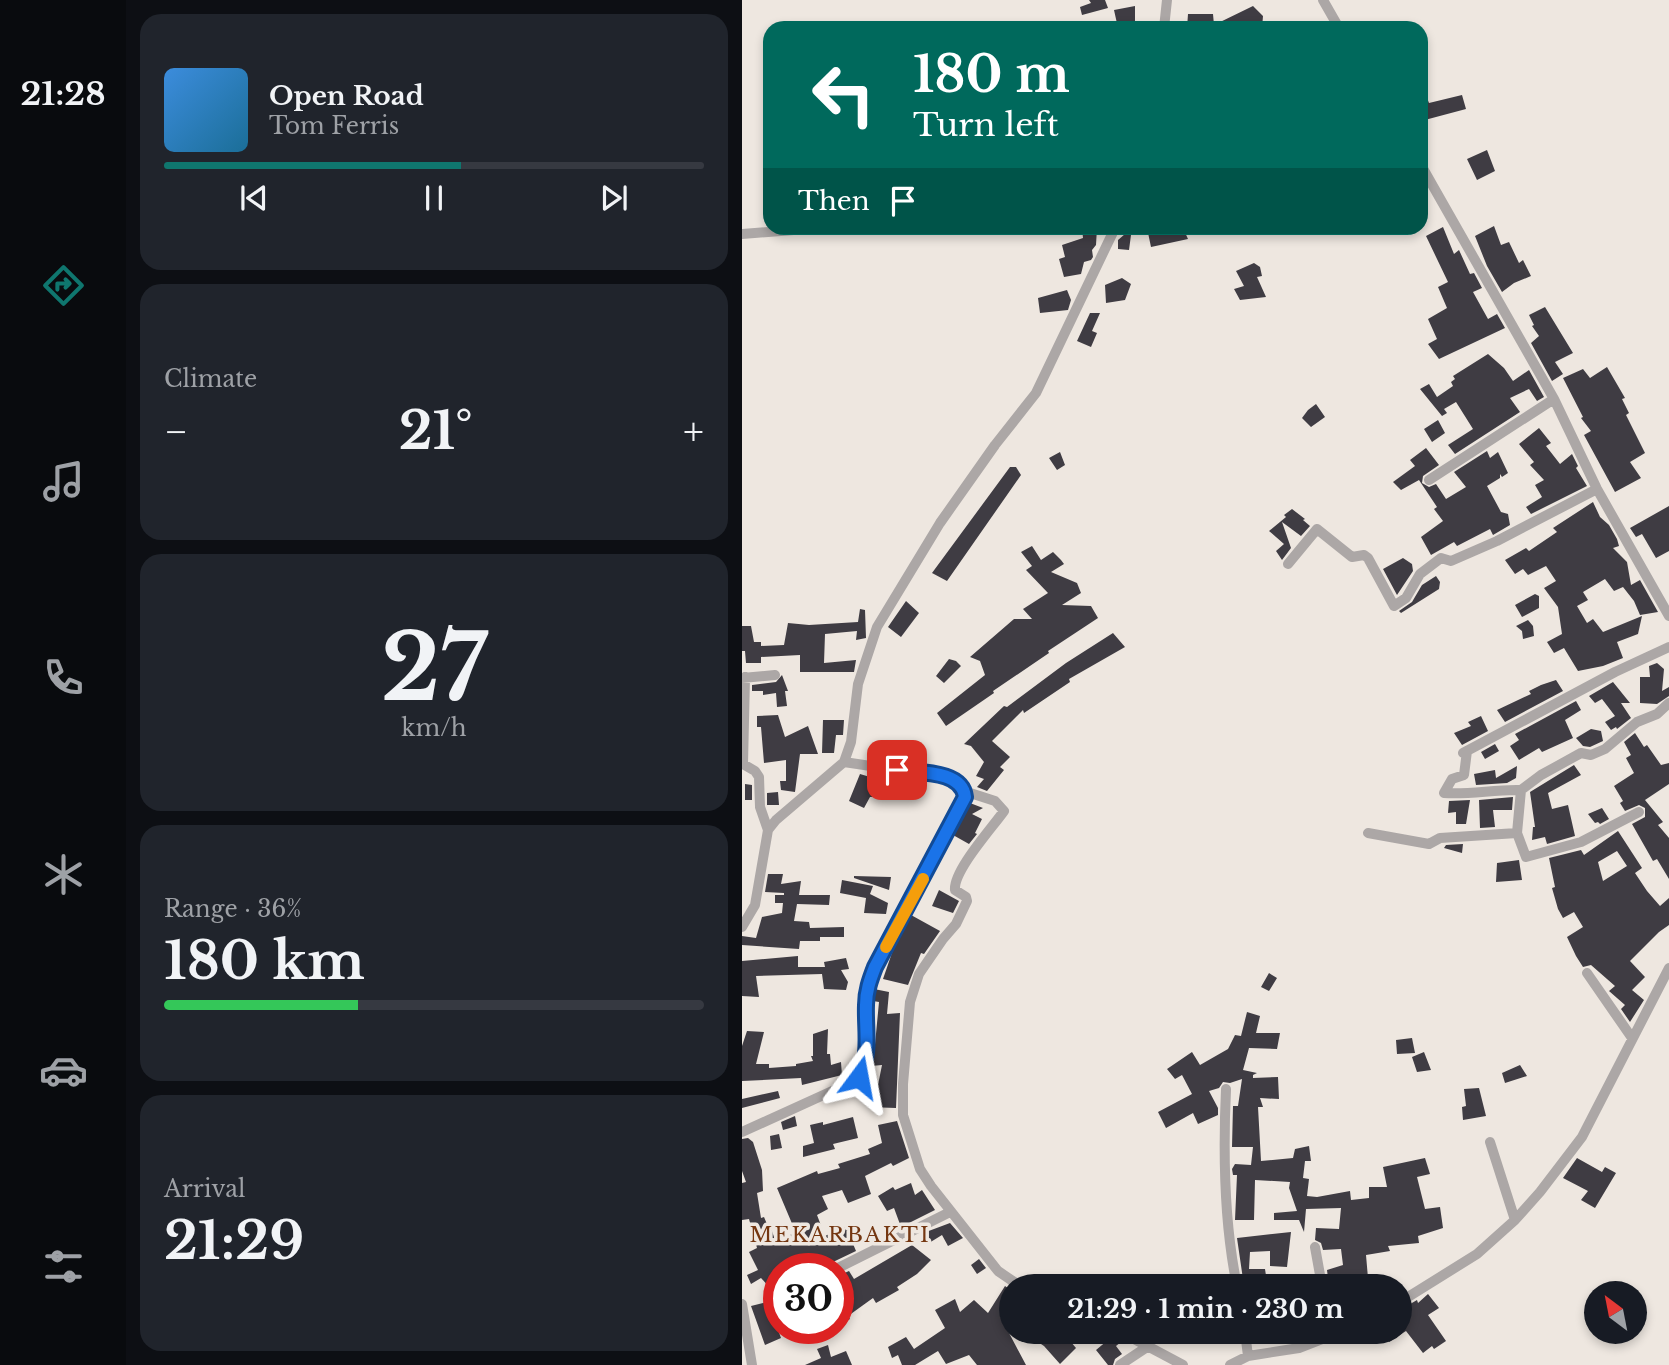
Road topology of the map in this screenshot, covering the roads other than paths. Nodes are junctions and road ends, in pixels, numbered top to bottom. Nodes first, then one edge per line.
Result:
1 (1167, 0) edge
2 (1323, 0) edge
3 (1165, 21) edge
4 (1335, 21) edge
5 (1428, 177) edge
6 (763, 232) edge
7 (742, 234) edge
8 (1112, 235) edge
9 (1554, 399) junction
10 (1429, 480) dead end
11 (1597, 489) junction
12 (1288, 564) dead end
13 (1669, 616) edge
14 (1669, 647) edge
15 (775, 675) dead end
16 (743, 678) edge
17 (1669, 703) edge
18 (844, 762) junction
19 (964, 790) junction
20 (1521, 790) junction
21 (1639, 812) dead end
22 (768, 830) junction
23 (1368, 832) dead end
24 (1517, 833) junction
25 (742, 927) edge
26 (1669, 968) edge
27 (1587, 973) dead end
28 (1632, 1038) junction
29 (1226, 1089) dead end
30 (742, 1132) edge
31 (1490, 1142) dead end
32 (950, 1212) junction
33 (1515, 1220) junction
34 (1315, 1247) dead end
35 (854, 1260) edge
36 (1002, 1274) edge
37 (1234, 1274) edge
38 (1319, 1274) edge
39 (1412, 1295) edge
40 (742, 1304) edge
41 (1142, 1344) edge
42 (1246, 1344) edge
43 (1307, 1344) edge
44 (1147, 1347) junction
45 (1248, 1356) junction
46 (752, 1365) edge
47 (1120, 1365) edge
48 (1183, 1365) edge
49 (1230, 1365) edge

1 - 3 street
2 - 4 street
5 - 9 street
6 - 7 street
8 - 18 street
9 - 10 street
9 - 11 street
11 - 12 street
11 - 13 street
14 - 20 street
15 - 16 street
16 - 22 street
17 - 20 street
18 - 19 street
18 - 22 street
19 - 30 street
19 - 32 street
20 - 24 street
21 - 24 street
22 - 25 street
23 - 24 street
26 - 28 street
27 - 28 street
28 - 33 street
29 - 37 street
31 - 33 street
32 - 35 street
32 - 36 street
33 - 39 street
34 - 38 street
40 - 46 street
41 - 44 street
42 - 45 street
43 - 45 street
44 - 47 street
44 - 48 street
45 - 49 street

